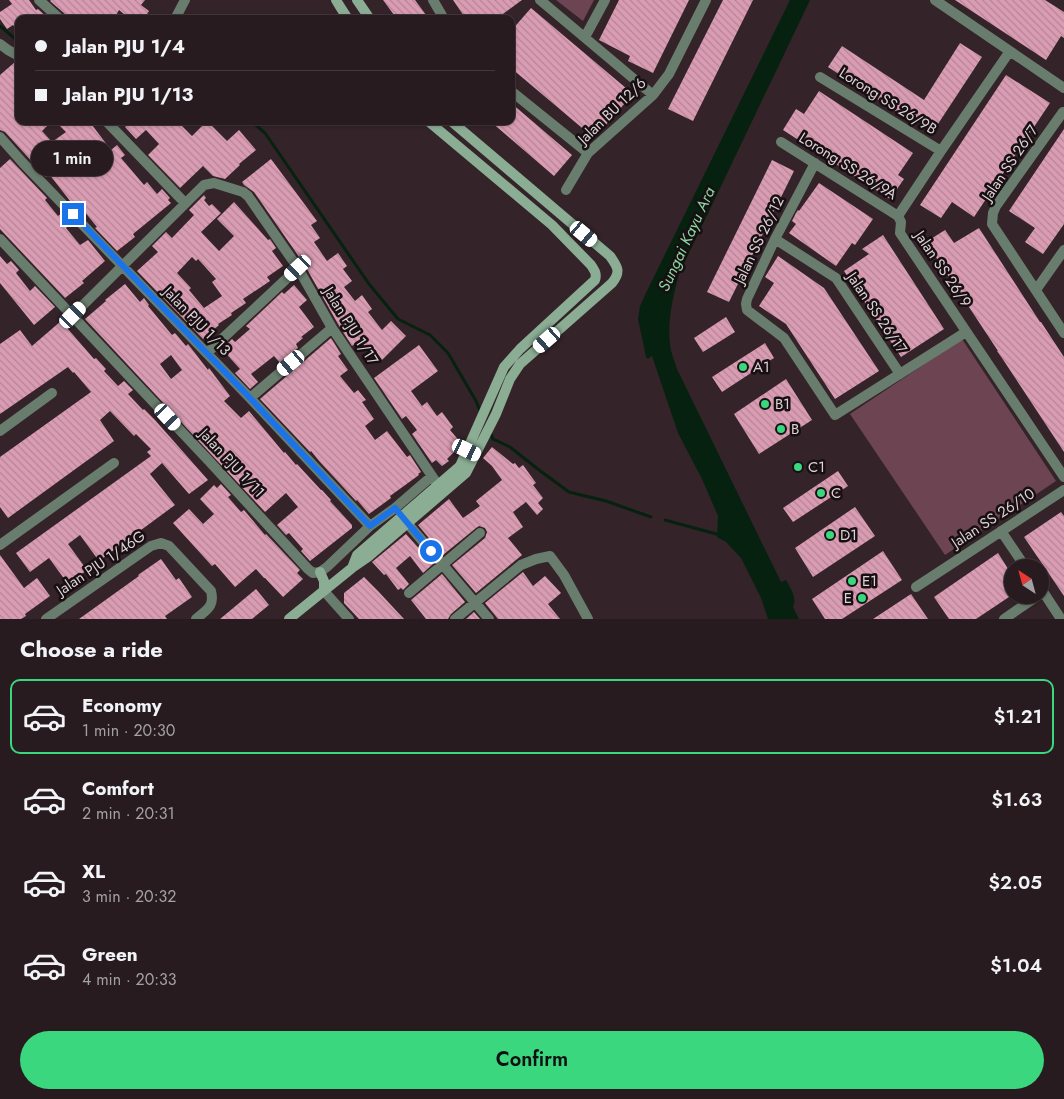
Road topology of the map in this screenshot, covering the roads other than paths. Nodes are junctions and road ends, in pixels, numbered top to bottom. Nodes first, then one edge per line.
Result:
1 (39, 0) edge
2 (186, 0) edge
3 (336, 0) edge
4 (357, 0) edge
5 (433, 0) edge
6 (540, 0) edge
7 (605, 0) edge
8 (706, 0) edge
9 (935, 0) edge
10 (55, 15) edge
11 (178, 15) edge
12 (345, 15) edge
13 (367, 15) edge
14 (442, 15) edge
15 (585, 37) junction
16 (0, 44) edge
17 (1010, 51) junction
18 (15, 54) edge
19 (820, 76) dead end
20 (1064, 88) edge
21 (515, 94) edge
22 (653, 95) junction
23 (1063, 112) edge
24 (110, 125) edge
25 (118, 125) edge
26 (433, 125) edge
27 (456, 125) edge
28 (114, 129) junction
29 (0, 137) edge
30 (781, 142) dead end
31 (941, 151) junction
32 (588, 153) junction
33 (814, 162) junction
34 (566, 190) dead end
35 (185, 203) junction
36 (559, 213) junction
37 (898, 216) junction
38 (552, 225) junction
39 (0, 239) edge
40 (775, 239) junction
41 (1064, 250) edge
42 (123, 265) junction
43 (298, 268) junction
44 (1036, 290) junction
45 (73, 315) junction
46 (332, 328) junction
47 (540, 331) junction
48 (966, 332) junction
49 (1064, 333) edge
50 (547, 340) junction
51 (207, 353) junction
52 (900, 374) junction
53 (52, 392) dead end
54 (250, 398) junction
55 (0, 431) edge
56 (471, 452) junction
57 (114, 463) dead end
58 (432, 476) junction
59 (1064, 478) edge
60 (438, 485) junction
61 (1064, 490) edge
62 (401, 516) junction
63 (370, 526) junction
64 (1002, 531) junction
65 (480, 534) dead end
66 (0, 545) edge
67 (1020, 559) edge
68 (443, 564) junction
69 (320, 572) junction
70 (916, 587) dead end
71 (324, 590) junction
72 (409, 593) dead end
73 (475, 603) junction
74 (1049, 603) edge
75 (1025, 604) edge
76 (46, 619) edge
77 (196, 619) edge
78 (289, 619) edge
79 (348, 619) edge
80 (455, 619) edge
81 (489, 619) edge
82 (588, 619) edge
83 (1004, 619) edge
84 (1061, 619) edge

1 - 10 street
2 - 11 street
3 - 12 main road
4 - 13 main road
5 - 14 street
6 - 15 street
7 - 15 street
8 - 22 street, Jalan BU 12/6
9 - 17 street
15 - 22 street
16 - 18 street
17 - 20 street
17 - 31 street
19 - 31 street, Lorong SS 26/9B
21 - 32 street
22 - 32 street, Jalan BU 12/6
23 - 44 street, Jalan SS 26/7
24 - 28 street
25 - 28 street
26 - 38 main road
27 - 36 main road
28 - 35 street
29 - 42 street, Jalan PJU 1/13
30 - 33 street, Lorong SS 26/9A
31 - 37 street
32 - 34 street, Jalan BU 12/6
33 - 37 street, Lorong SS 26/9A
33 - 40 street, Jalan SS 26/12
35 - 42 street
35 - 43 street, Jalan PJU 1/17
36 - 38 street
36 - 50 main road
37 - 48 street, Jalan SS 26/9
38 - 47 main road
39 - 45 street, Jalan PJU 1/11
40 - 52 street, Jalan SS 26/17
40 - 52 street, Jalan SS 26/12
41 - 44 street
42 - 45 street
42 - 51 street, Jalan PJU 1/13
43 - 46 street, Jalan PJU 1/17
43 - 51 street
44 - 49 street, Jalan SS 26/7
45 - 69 street, Jalan PJU 1/11
46 - 54 street
46 - 58 street, Jalan PJU 1/17
47 - 50 main road
47 - 56 main road
48 - 52 street, Jalan SS 26/12
48 - 59 street, Jalan SS 26/9
50 - 56 main road
51 - 54 street, Jalan PJU 1/13
53 - 55 street
54 - 63 street, Jalan PJU 1/13
56 - 60 main road
56 - 62 main road
57 - 66 street
58 - 60 street, Jalan PJU 1/17
58 - 62 street
60 - 62 main road
61 - 64 street, Jalan SS 26/10
62 - 63 street
62 - 68 street
62 - 71 main road
63 - 69 street
64 - 67 street
64 - 70 street, Jalan SS 26/10
65 - 68 street
68 - 72 street
68 - 73 street
69 - 71 main road
71 - 78 main road
71 - 79 street
73 - 80 street
73 - 81 street
73 - 82 street
74 - 84 street
75 - 83 street
76 - 77 street, Jalan PJU 1/46G

